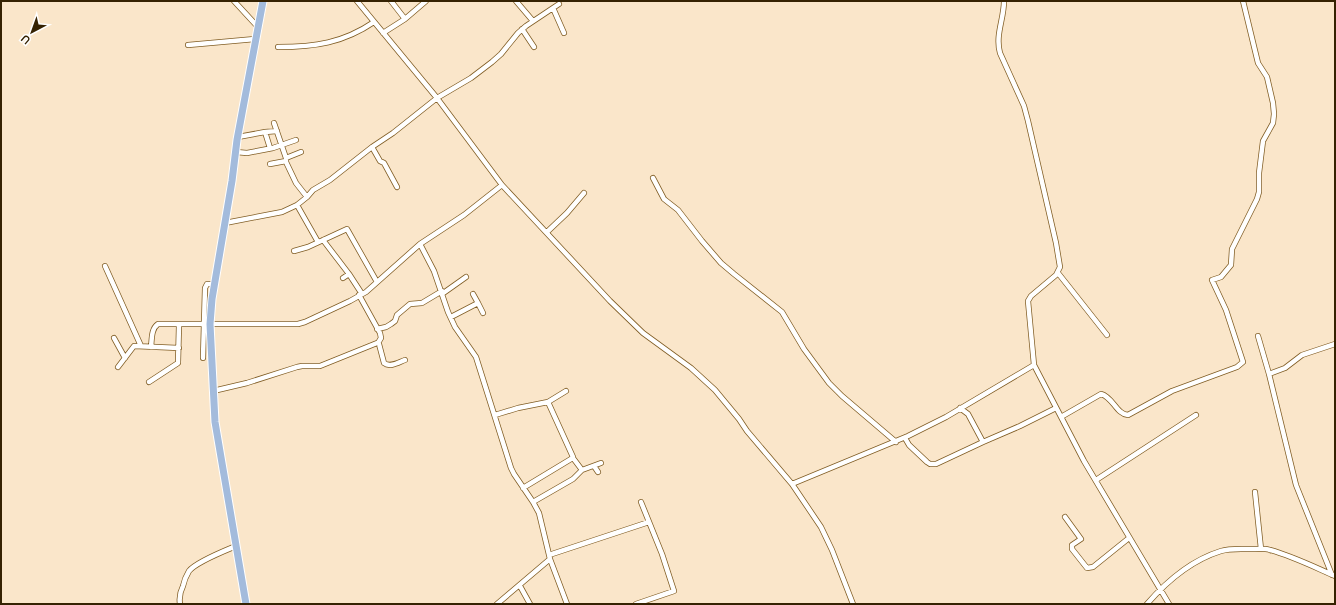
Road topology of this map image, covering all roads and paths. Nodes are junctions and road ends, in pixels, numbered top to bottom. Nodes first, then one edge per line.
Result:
1 (234, 1) edge
2 (263, 1) edge
3 (357, 1) edge
4 (391, 1) edge
5 (424, 1) edge
6 (516, 1) edge
7 (1004, 1) edge
8 (1243, 1) edge
9 (559, 4) dead end
10 (553, 8) junction
11 (405, 19) junction
12 (533, 21) junction
13 (374, 22) junction
14 (258, 27) junction
15 (522, 29) junction
16 (383, 33) junction
17 (564, 33) dead end
18 (255, 39) junction
19 (188, 46) dead end
20 (278, 47) dead end
21 (534, 47) dead end
22 (437, 98) junction
23 (274, 123) dead end
24 (277, 131) junction
25 (265, 132) junction
26 (238, 138) junction
27 (296, 140) dead end
28 (282, 146) junction
29 (372, 147) junction
30 (270, 148) junction
31 (236, 152) junction
32 (302, 152) dead end
33 (286, 160) junction
34 (270, 164) dead end
35 (653, 178) dead end
36 (502, 185) junction
37 (397, 187) dead end
38 (584, 193) dead end
39 (307, 198) junction
40 (298, 205) junction
41 (225, 223) junction
42 (547, 232) junction
43 (320, 241) junction
44 (420, 244) junction
45 (294, 251) dead end
46 (104, 266) dead end
47 (1058, 273) junction
48 (349, 274) junction
49 (466, 277) dead end
50 (342, 278) dead end
51 (377, 282) junction
52 (442, 293) junction
53 (473, 294) dead end
54 (360, 295) junction
55 (478, 303) junction
56 (482, 313) dead end
57 (450, 317) junction
58 (206, 324) junction
59 (179, 325) junction
60 (378, 329) junction
61 (1107, 335) dead end
62 (1258, 336) dead end
63 (114, 338) dead end
64 (378, 343) junction
65 (1335, 344) edge
66 (141, 346) junction
67 (151, 347) junction
68 (179, 348) junction
69 (125, 358) junction
70 (203, 358) dead end
71 (405, 360) dead end
72 (1034, 365) junction
73 (118, 367) dead end
74 (1270, 374) junction
75 (149, 382) dead end
76 (213, 391) junction
77 (566, 391) dead end
78 (548, 402) junction
79 (960, 408) junction
80 (1056, 408) junction
81 (1196, 414) dead end
82 (495, 415) junction
83 (1061, 417) junction
84 (904, 438) junction
85 (896, 442) junction
86 (983, 442) junction
87 (573, 458) junction
88 (601, 463) dead end
89 (594, 466) junction
90 (582, 470) junction
91 (598, 472) dead end
92 (1096, 480) junction
93 (792, 484) junction
94 (523, 488) junction
95 (1255, 492) dead end
96 (533, 502) junction
97 (641, 502) dead end
98 (1065, 517) dead end
99 (649, 522) junction
100 (1129, 538) junction
101 (236, 546) junction
102 (1260, 549) junction
103 (550, 557) junction
104 (1333, 576) edge
105 (520, 586) junction
106 (1160, 589) junction
107 (180, 604) edge
108 (246, 604) edge
109 (497, 604) edge
110 (530, 604) edge
111 (567, 604) edge
112 (636, 604) edge
113 (853, 604) edge
114 (1147, 604) edge
115 (1169, 604) edge

1 - 14 street
2 - 14 main road
3 - 13 street
4 - 11 street
5 - 11 street
6 - 12 street
7 - 47 street
8 - 83 street
9 - 10 street
10 - 12 street
10 - 17 street
11 - 16 street
12 - 15 street
13 - 16 street
13 - 20 street
14 - 18 main road
15 - 21 street
15 - 22 street
16 - 22 street
18 - 19 street
18 - 26 main road
22 - 29 street
22 - 36 street
23 - 24 street
24 - 25 street
24 - 28 street
25 - 26 street
25 - 30 street
26 - 31 main road
27 - 28 street
28 - 30 street
28 - 33 street
29 - 37 street
29 - 39 street
30 - 31 street
31 - 41 main road
32 - 33 street
33 - 34 street
33 - 39 street
35 - 85 street
36 - 42 street
36 - 44 street
38 - 42 street
39 - 40 street
40 - 41 street
40 - 43 street
41 - 58 main road
42 - 93 street
43 - 45 street
43 - 48 street
43 - 51 street
44 - 51 street
44 - 52 street
46 - 66 street
47 - 61 street
47 - 72 street
48 - 50 street
48 - 54 street
49 - 52 street
51 - 54 street
52 - 57 street
52 - 60 street
53 - 55 street
54 - 58 street
54 - 60 street
55 - 56 street
55 - 57 street
57 - 82 street
58 - 59 street
58 - 70 street
58 - 76 main road
59 - 67 street
59 - 68 street
60 - 64 street
62 - 74 street
63 - 69 street
64 - 71 street
64 - 76 street
65 - 74 street
66 - 67 street
66 - 69 street
67 - 68 street
68 - 75 street
69 - 73 street
72 - 79 street
72 - 80 street
74 - 104 street
76 - 101 main road
77 - 78 street
78 - 82 street
78 - 87 street
79 - 84 street
79 - 86 street
80 - 83 street
80 - 86 street
81 - 92 street
82 - 94 street
83 - 92 street
84 - 85 street
84 - 86 street
85 - 93 street
87 - 90 street
87 - 94 street
88 - 89 street
89 - 90 street
89 - 91 street
90 - 96 street
92 - 100 street
93 - 113 street
94 - 96 street
95 - 102 street
96 - 103 street
97 - 99 street
98 - 100 street
99 - 103 street
99 - 112 street
100 - 106 street
101 - 107 street
101 - 108 main road
102 - 104 street
102 - 106 street
103 - 105 street
103 - 111 street
105 - 109 street
105 - 110 street
106 - 114 street
106 - 115 street

